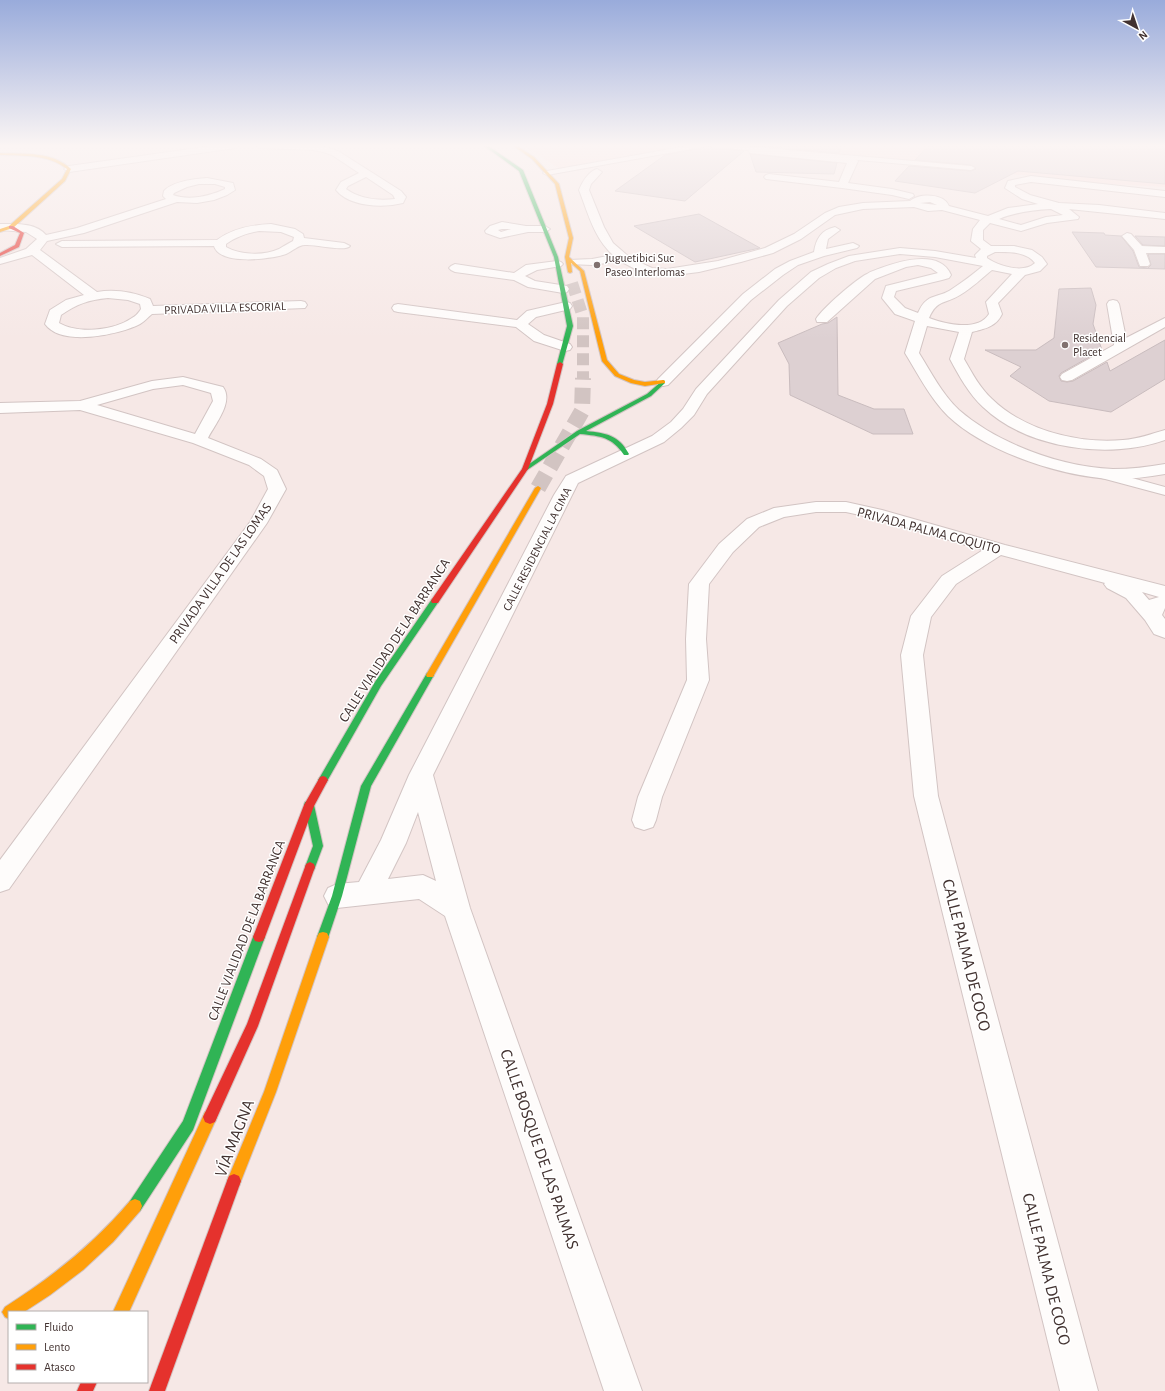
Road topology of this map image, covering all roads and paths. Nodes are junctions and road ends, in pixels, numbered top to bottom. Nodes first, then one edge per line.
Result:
1 (27, 210) edge
2 (143, 210) edge
3 (537, 210) edge
4 (564, 210) edge
5 (593, 210) edge
6 (844, 210) edge
7 (955, 210) edge
8 (1019, 210) edge
9 (1064, 210) edge
10 (1104, 210) edge
11 (1165, 216) edge
12 (988, 219) junction
13 (1120, 221) dead end
14 (1165, 225) edge
15 (813, 226) junction
16 (838, 226) junction
17 (6, 227) edge
18 (1021, 228) junction
19 (545, 229) junction
20 (0, 231) edge
21 (500, 235) dead end
22 (1127, 236) dead end
23 (298, 242) junction
24 (220, 243) junction
25 (39, 244) junction
26 (344, 246) dead end
27 (1139, 249) junction
28 (834, 250) junction
29 (1165, 250) edge
30 (1019, 251) junction
31 (0, 254) edge
32 (820, 254) junction
33 (623, 257) junction
34 (987, 258) junction
35 (0, 261) edge
36 (566, 261) junction
37 (1144, 264) dead end
38 (455, 268) dead end
39 (858, 270) dead end
40 (1022, 271) junction
41 (517, 277) junction
42 (849, 279) dead end
43 (567, 286) junction
44 (955, 293) junction
45 (94, 296) junction
46 (981, 298) junction
47 (1113, 304) dead end
48 (301, 305) dead end
49 (566, 306) junction
50 (398, 308) dead end
51 (833, 308) junction
52 (148, 310) junction
53 (924, 313) junction
54 (822, 319) dead end
55 (1165, 322) edge
56 (520, 324) junction
57 (966, 330) junction
58 (1121, 346) junction
59 (565, 347) junction
60 (1067, 377) dead end
61 (663, 382) junction
62 (936, 392) junction
63 (965, 392) junction
64 (81, 405) junction
65 (0, 408) edge
66 (579, 432) junction
67 (1165, 435) edge
68 (199, 440) junction
69 (626, 454) junction
70 (525, 469) junction
71 (1165, 469) edge
72 (1096, 473) junction
73 (538, 488) tunnel mouth
74 (1165, 491) edge
75 (998, 549) junction
76 (1097, 574) junction
77 (1165, 592) edge
78 (1159, 607) edge
79 (1165, 631) edge
80 (421, 775) junction
81 (309, 805) junction
82 (644, 820) dead end
83 (0, 881) edge
84 (367, 893) junction
85 (337, 896) junction
86 (456, 908) junction
87 (11, 1311) edge
88 (121, 1311) edge
89 (158, 1391) edge
90 (623, 1391) edge
91 (1078, 1391) edge

1 - 17 main road
2 - 25 street
3 - 19 main road, CALLE VIALIDAD DE LA BARRANCA
4 - 36 main road, CALLE VIALIDAD DE LA BARRANCA
5 - 33 street
6 - 15 street
7 - 12 street
8 - 12 street
9 - 18 street
10 - 11 street
12 - 18 street
12 - 34 street
13 - 14 street
15 - 16 street
15 - 33 street
16 - 28 street
16 - 32 street
17 - 20 main road
17 - 25 street
17 - 31 main road
18 - 30 street
19 - 21 street
19 - 36 main road, CALLE VIALIDAD DE LA BARRANCA
22 - 27 street
23 - 24 street
23 - 24 street
23 - 26 street
24 - 25 street
25 - 35 street
25 - 45 street
27 - 29 street
27 - 37 street
28 - 32 street
28 - 34 street
30 - 34 street
30 - 40 street
32 - 61 street
33 - 36 street
34 - 40 street
34 - 44 street
34 - 69 street, CALLE RESIDENCIAL LA CIMA
36 - 41 street
36 - 43 main road, CALLE VIALIDAD DE LA BARRANCA
36 - 61 main road
38 - 41 street
39 - 53 street
40 - 46 street
41 - 43 street
42 - 51 street
43 - 49 main road, CALLE VIALIDAD DE LA BARRANCA
44 - 46 street
44 - 53 street
45 - 52 street, PRIVADA VILLA ESCORIAL
45 - 52 street, PRIVADA VILLA ESCORIAL
46 - 57 street
47 - 58 street
48 - 52 street, PRIVADA VILLA ESCORIAL
49 - 56 street
49 - 59 main road, CALLE VIALIDAD DE LA BARRANCA
50 - 56 street
51 - 53 street
51 - 54 street
53 - 57 street
53 - 62 street
55 - 58 street
56 - 59 street
57 - 63 street
58 - 60 street
59 - 70 main road, CALLE VIALIDAD DE LA BARRANCA
61 - 66 main road
62 - 63 street
62 - 72 street
63 - 67 street
64 - 65 street, PRIVADA VILLA DE LAS LOMAS
64 - 68 street, PRIVADA VILLA DE LAS LOMAS
64 - 68 street
66 - 69 main road
66 - 70 main road
68 - 83 street, PRIVADA VILLA DE LAS LOMAS
69 - 80 street, CALLE RESIDENCIAL LA CIMA
70 - 81 main road, CALLE VIALIDAD DE LA BARRANCA
71 - 72 street
72 - 74 lane
73 - 85 main road
75 - 76 street, PRIVADA PALMA COQUITO
75 - 82 street, PRIVADA PALMA COQUITO
75 - 91 street, CALLE PALMA DE COCO
76 - 77 street, PRIVADA PALMA COQUITO
76 - 78 street, PRIVADA PALMA COQUITO
78 - 79 street, PRIVADA PALMA COQUITO
80 - 84 street, CALLE RESIDENCIAL LA CIMA
80 - 86 street, CALLE BOSQUE DE LAS PALMAS
81 - 87 main road, CALLE VIALIDAD DE LA BARRANCA
81 - 88 main road
84 - 85 street
84 - 86 street
85 - 89 main road, VÍA MAGNA
86 - 90 street, CALLE BOSQUE DE LAS PALMAS

